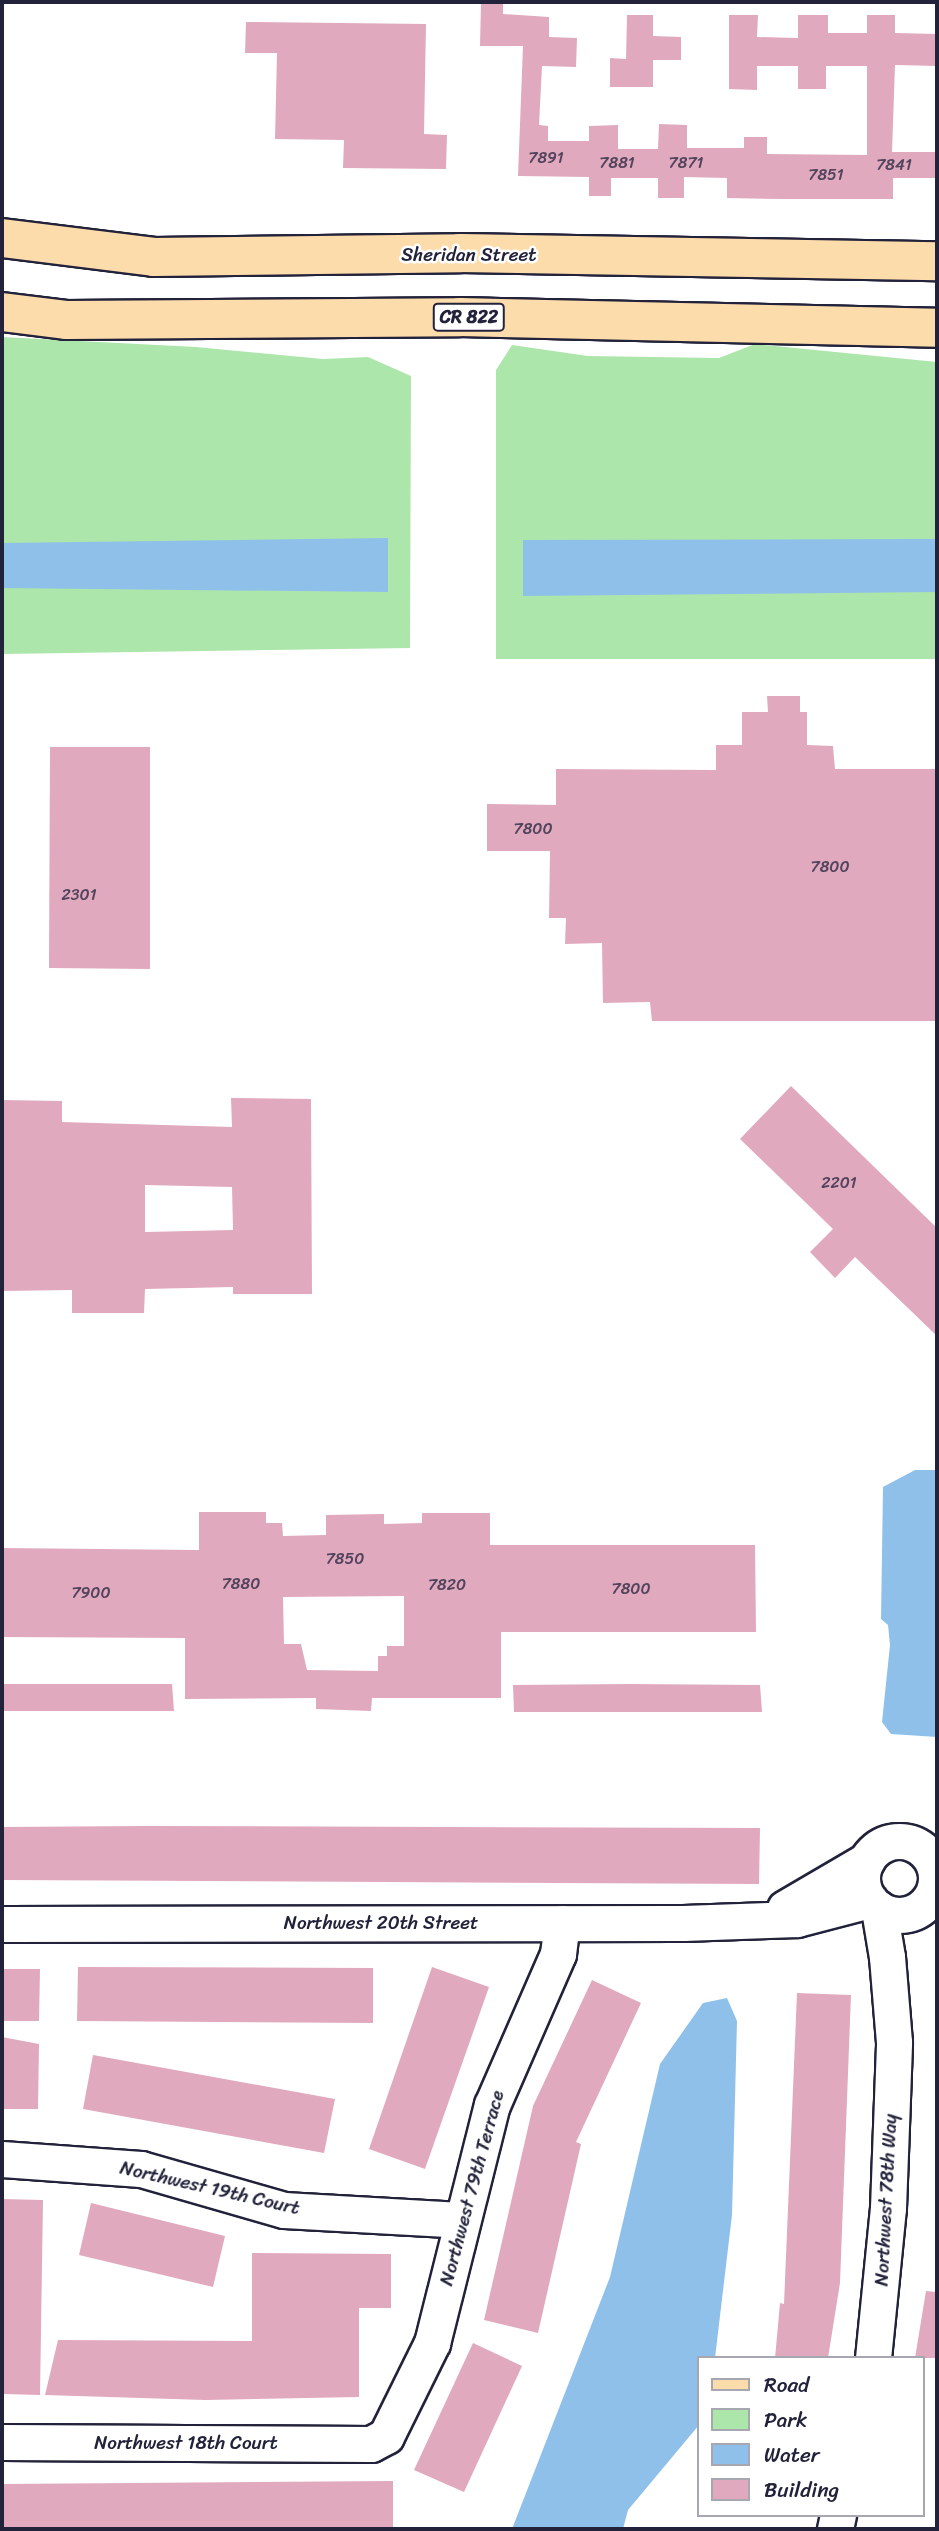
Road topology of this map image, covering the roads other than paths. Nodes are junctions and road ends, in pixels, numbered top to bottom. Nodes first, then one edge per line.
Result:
1 (2, 238) edge
2 (937, 261) edge
3 (2, 312) edge
4 (937, 328) edge
5 (930, 1850) edge
6 (867, 1860) junction
7 (928, 1900) edge
8 (874, 1905) junction
9 (760, 1919) junction
10 (562, 1923) junction
11 (2, 1924) edge
12 (894, 2042) junction
13 (2, 2159) edge
14 (461, 2220) junction
15 (873, 2356) edge
16 (2, 2442) edge
17 (371, 2444) joint

1 - 2 main road, Sheridan Street
3 - 4 main road, CR 822
5 - 6 street
5 - 7 street
6 - 8 street
6 - 9 street, Northwest 20th Street
7 - 8 street
7 - 12 street, Northwest 78th Way
8 - 9 street, Northwest 20th Street
8 - 12 street, Northwest 78th Way
9 - 10 street, Northwest 20th Street
10 - 11 street, Northwest 20th Street
10 - 14 street, Northwest 79th Terrace
12 - 15 street, Northwest 78th Way
13 - 14 street, Northwest 19th Court
14 - 17 street, Northwest 79th Terrace
16 - 17 street, Northwest 18th Court

